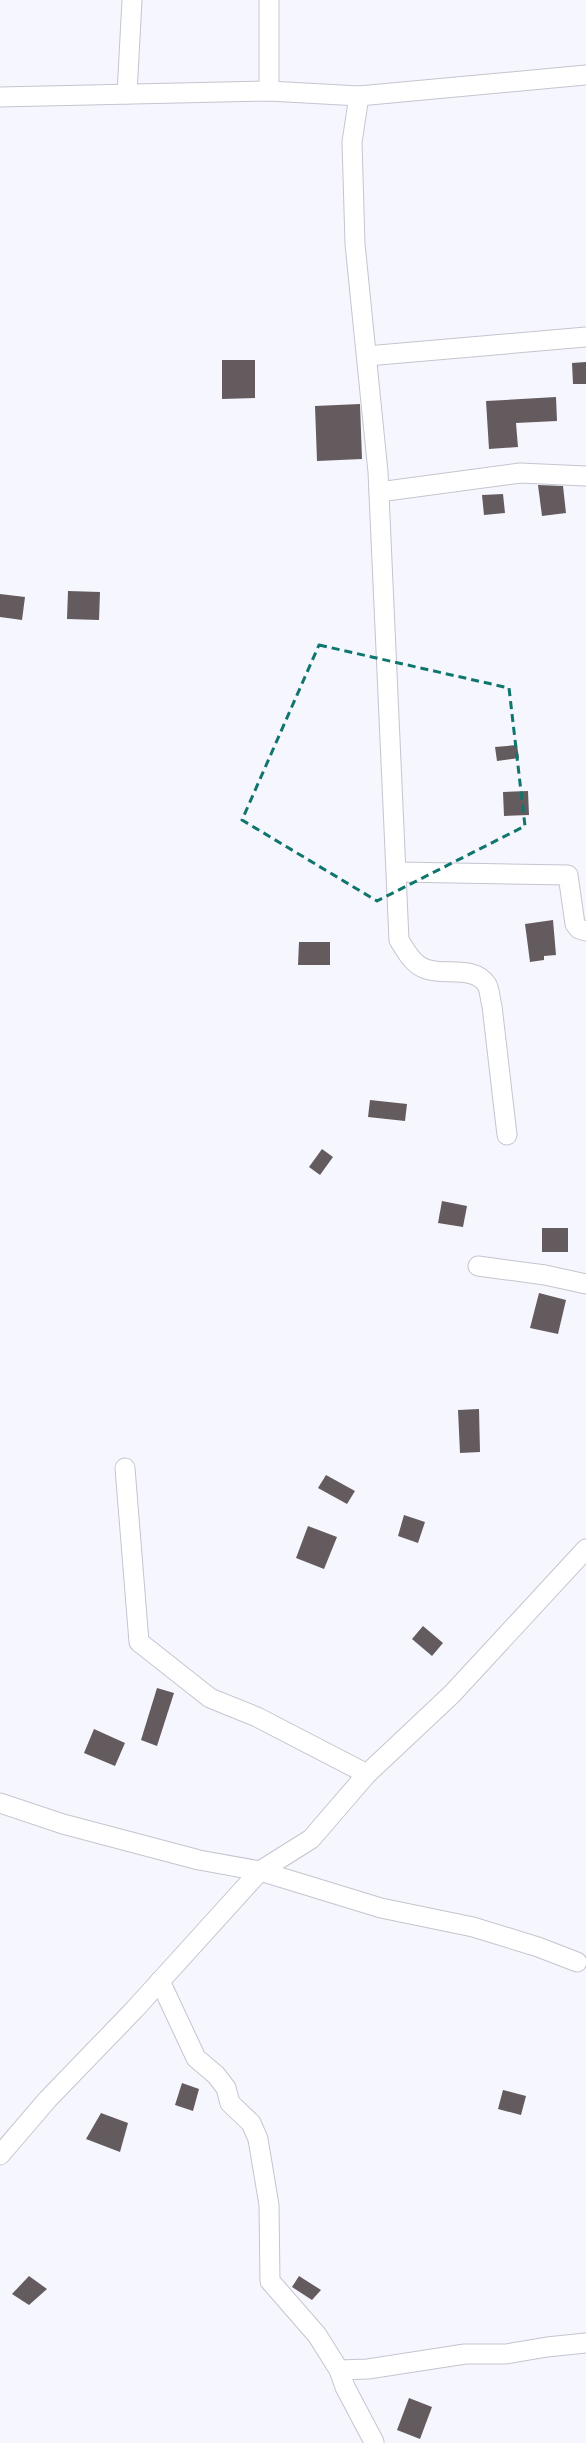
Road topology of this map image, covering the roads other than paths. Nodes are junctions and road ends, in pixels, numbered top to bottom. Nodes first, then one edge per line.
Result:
1 (132, 0) edge
2 (268, 0) edge
3 (586, 75) edge
4 (269, 91) junction
5 (127, 94) junction
6 (359, 96) junction
7 (0, 97) edge
8 (586, 337) edge
9 (367, 356) junction
10 (586, 476) edge
11 (379, 492) junction
12 (397, 872) junction
13 (586, 931) edge
14 (507, 1135) dead end
15 (478, 1266) dead end
16 (586, 1284) edge
17 (126, 1468) dead end
18 (586, 1549) edge
19 (366, 1774) junction
20 (0, 1802) edge
21 (260, 1871) junction
22 (577, 1962) dead end
23 (160, 1981) junction
24 (0, 2155) edge
25 (586, 2343) edge
26 (339, 2370) junction
27 (374, 2442) dead end

1 - 5 street
2 - 4 street
3 - 6 street
4 - 5 street
4 - 6 street
5 - 7 street
6 - 9 street
8 - 9 street
9 - 11 street
10 - 11 street
11 - 12 street
12 - 13 street
12 - 14 street
15 - 16 street
17 - 19 street
18 - 19 street
19 - 21 street
20 - 21 street
21 - 22 street
21 - 23 street
23 - 24 street
23 - 26 street
25 - 26 street
26 - 27 street

